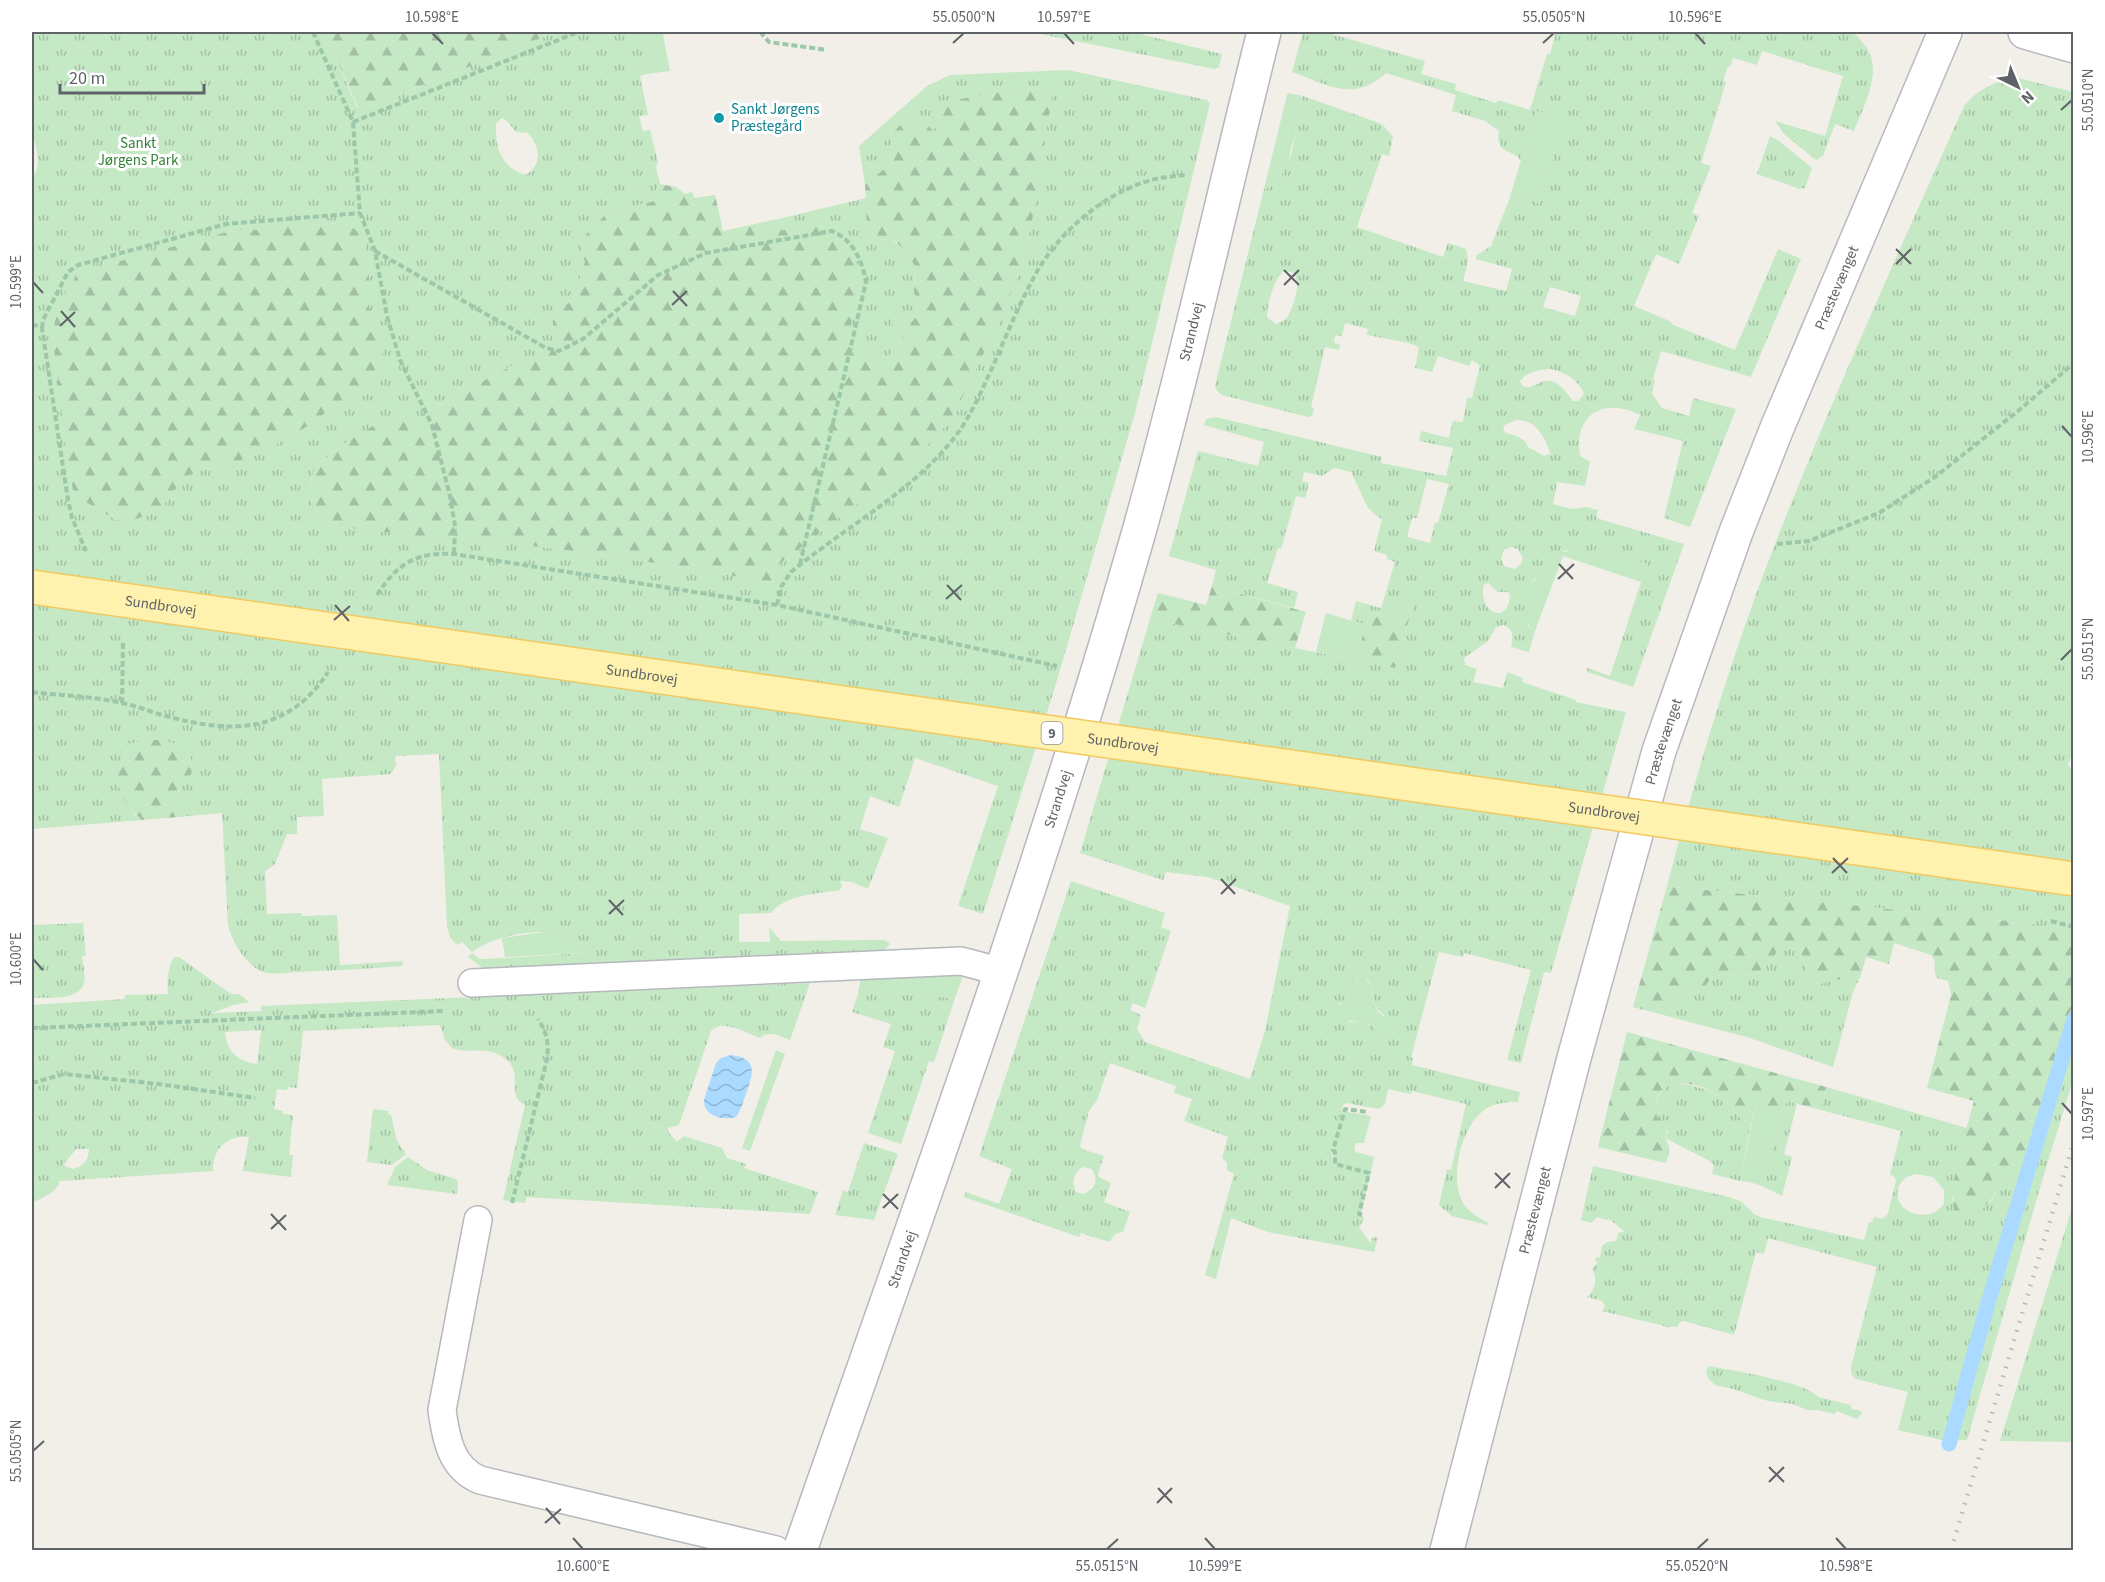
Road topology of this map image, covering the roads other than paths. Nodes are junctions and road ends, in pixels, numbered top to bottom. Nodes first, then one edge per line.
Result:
1 (1264, 32) edge
2 (1945, 32) edge
3 (2025, 32) edge
4 (2073, 46) edge
5 (32, 587) edge
6 (2073, 879) edge
7 (1002, 972) junction
8 (472, 983) dead end
9 (478, 1220) dead end
10 (776, 1551) edge
11 (800, 1551) edge
12 (1447, 1551) edge

1 - 7 street, Strandvej
2 - 12 street, Præstevænget
3 - 4 street
5 - 6 main road, Sundbrovej / 9, bridge
7 - 8 lane
7 - 11 street, Strandvej
9 - 10 lane

